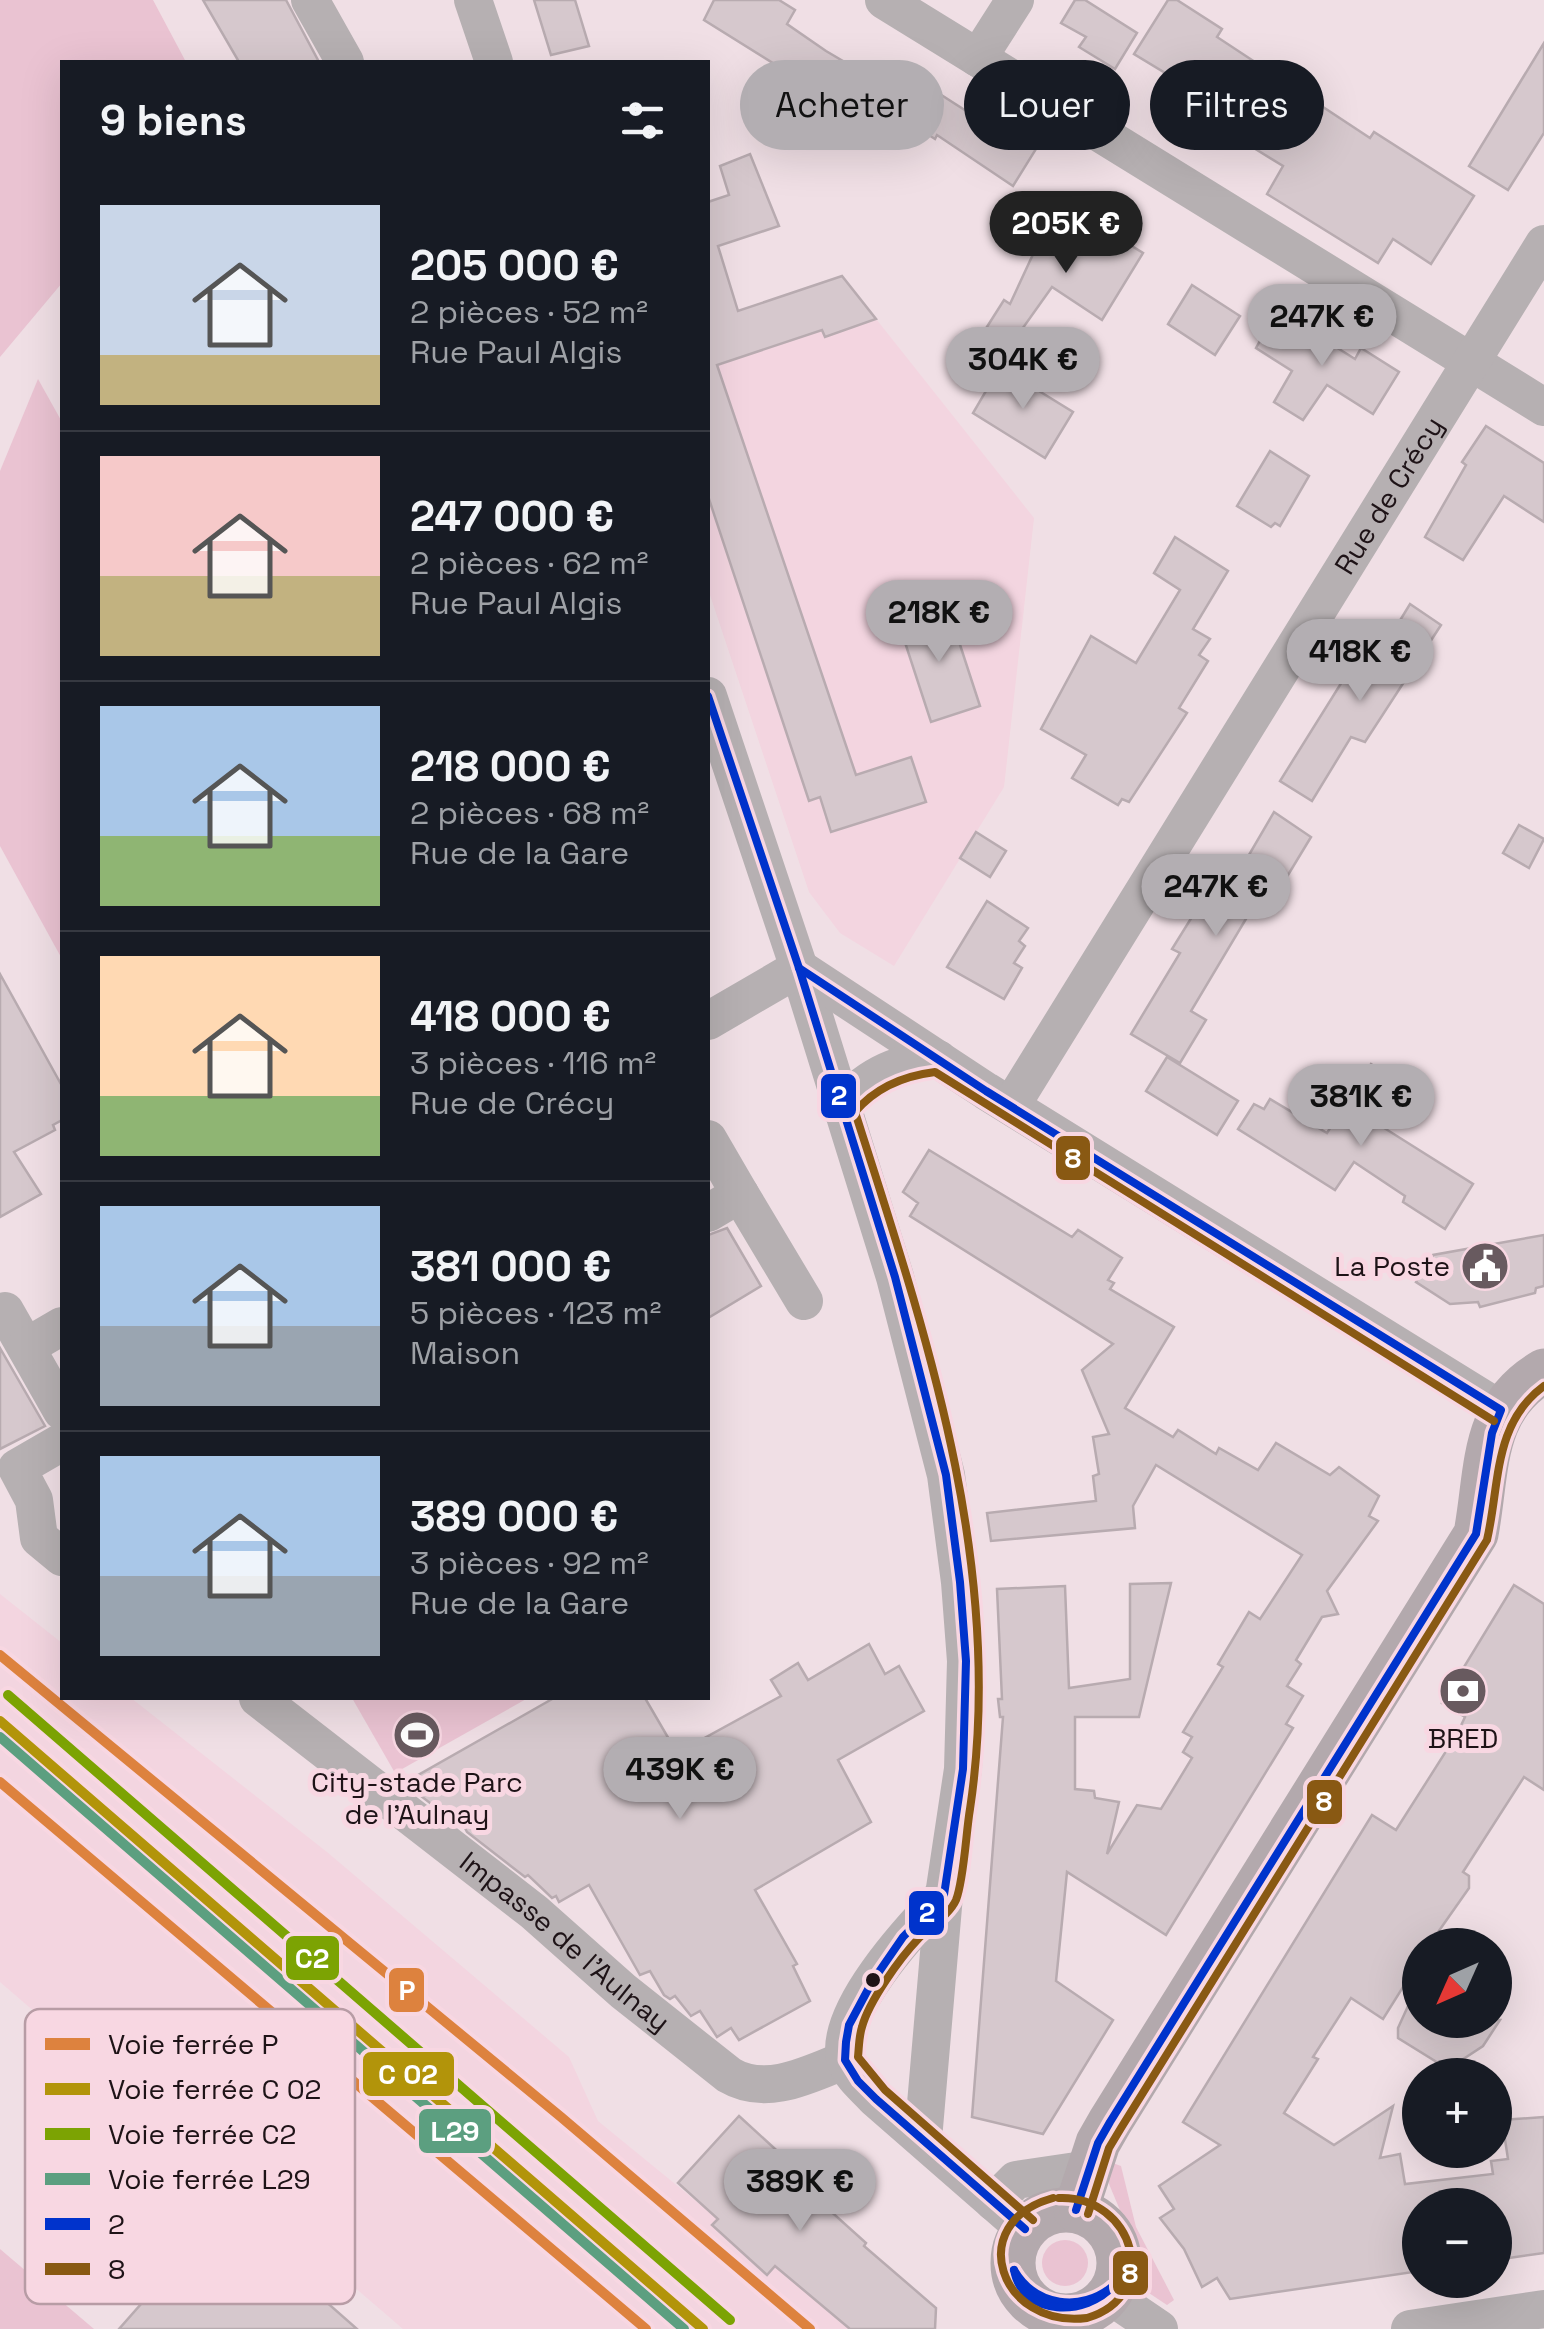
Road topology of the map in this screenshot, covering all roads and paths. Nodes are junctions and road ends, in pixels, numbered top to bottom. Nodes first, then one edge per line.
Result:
1 (310, 0) edge
2 (473, 0) edge
3 (884, 0) edge
4 (1015, 0) edge
5 (978, 58) junction
6 (344, 60) edge
7 (493, 60) edge
8 (1544, 244) edge
9 (1471, 362) junction
10 (1544, 407) edge
11 (710, 702) edge
12 (800, 968) junction
13 (710, 1020) edge
14 (938, 1058) junction
15 (1012, 1106) junction
16 (841, 1109) junction
17 (710, 1142) edge
18 (740, 1194) junction
19 (710, 1211) edge
20 (804, 1301) dead end
21 (4, 1311) dead end
22 (60, 1327) edge
23 (26, 1347) junction
24 (1544, 1371) edge
25 (60, 1407) edge
26 (1501, 1410) junction
27 (60, 1443) edge
28 (60, 1555) edge
29 (270, 1703) edge
30 (944, 1895) junction
31 (845, 2060) junction
32 (922, 2139) junction
33 (1083, 2190) junction
34 (1009, 2215) junction
35 (1108, 2295) junction
36 (1544, 2309) edge
37 (1027, 2318) edge
38 (1474, 2324) edge
39 (1159, 2329) edge
40 (1410, 2329) edge

1 - 6 street
2 - 7 street
3 - 5 street
4 - 5 street
5 - 9 street
8 - 9 street, Rue de Crécy
9 - 10 street
9 - 15 street, Rue de Crécy
11 - 12 street
12 - 13 street
12 - 14 street
12 - 16 street
14 - 15 street
14 - 16 street
15 - 26 street
16 - 30 street
17 - 18 street
18 - 19 street
18 - 20 street
21 - 23 street
22 - 23 street
23 - 25 street
24 - 26 main road
26 - 33 main road
27 - 28 street
29 - 31 street, Impasse de l'Aulnay
30 - 31 street
30 - 32 street
31 - 32 street
32 - 34 street
33 - 34 main road
33 - 35 main road
34 - 37 main road
35 - 37 main road
35 - 39 street
36 - 38 street
38 - 40 street

